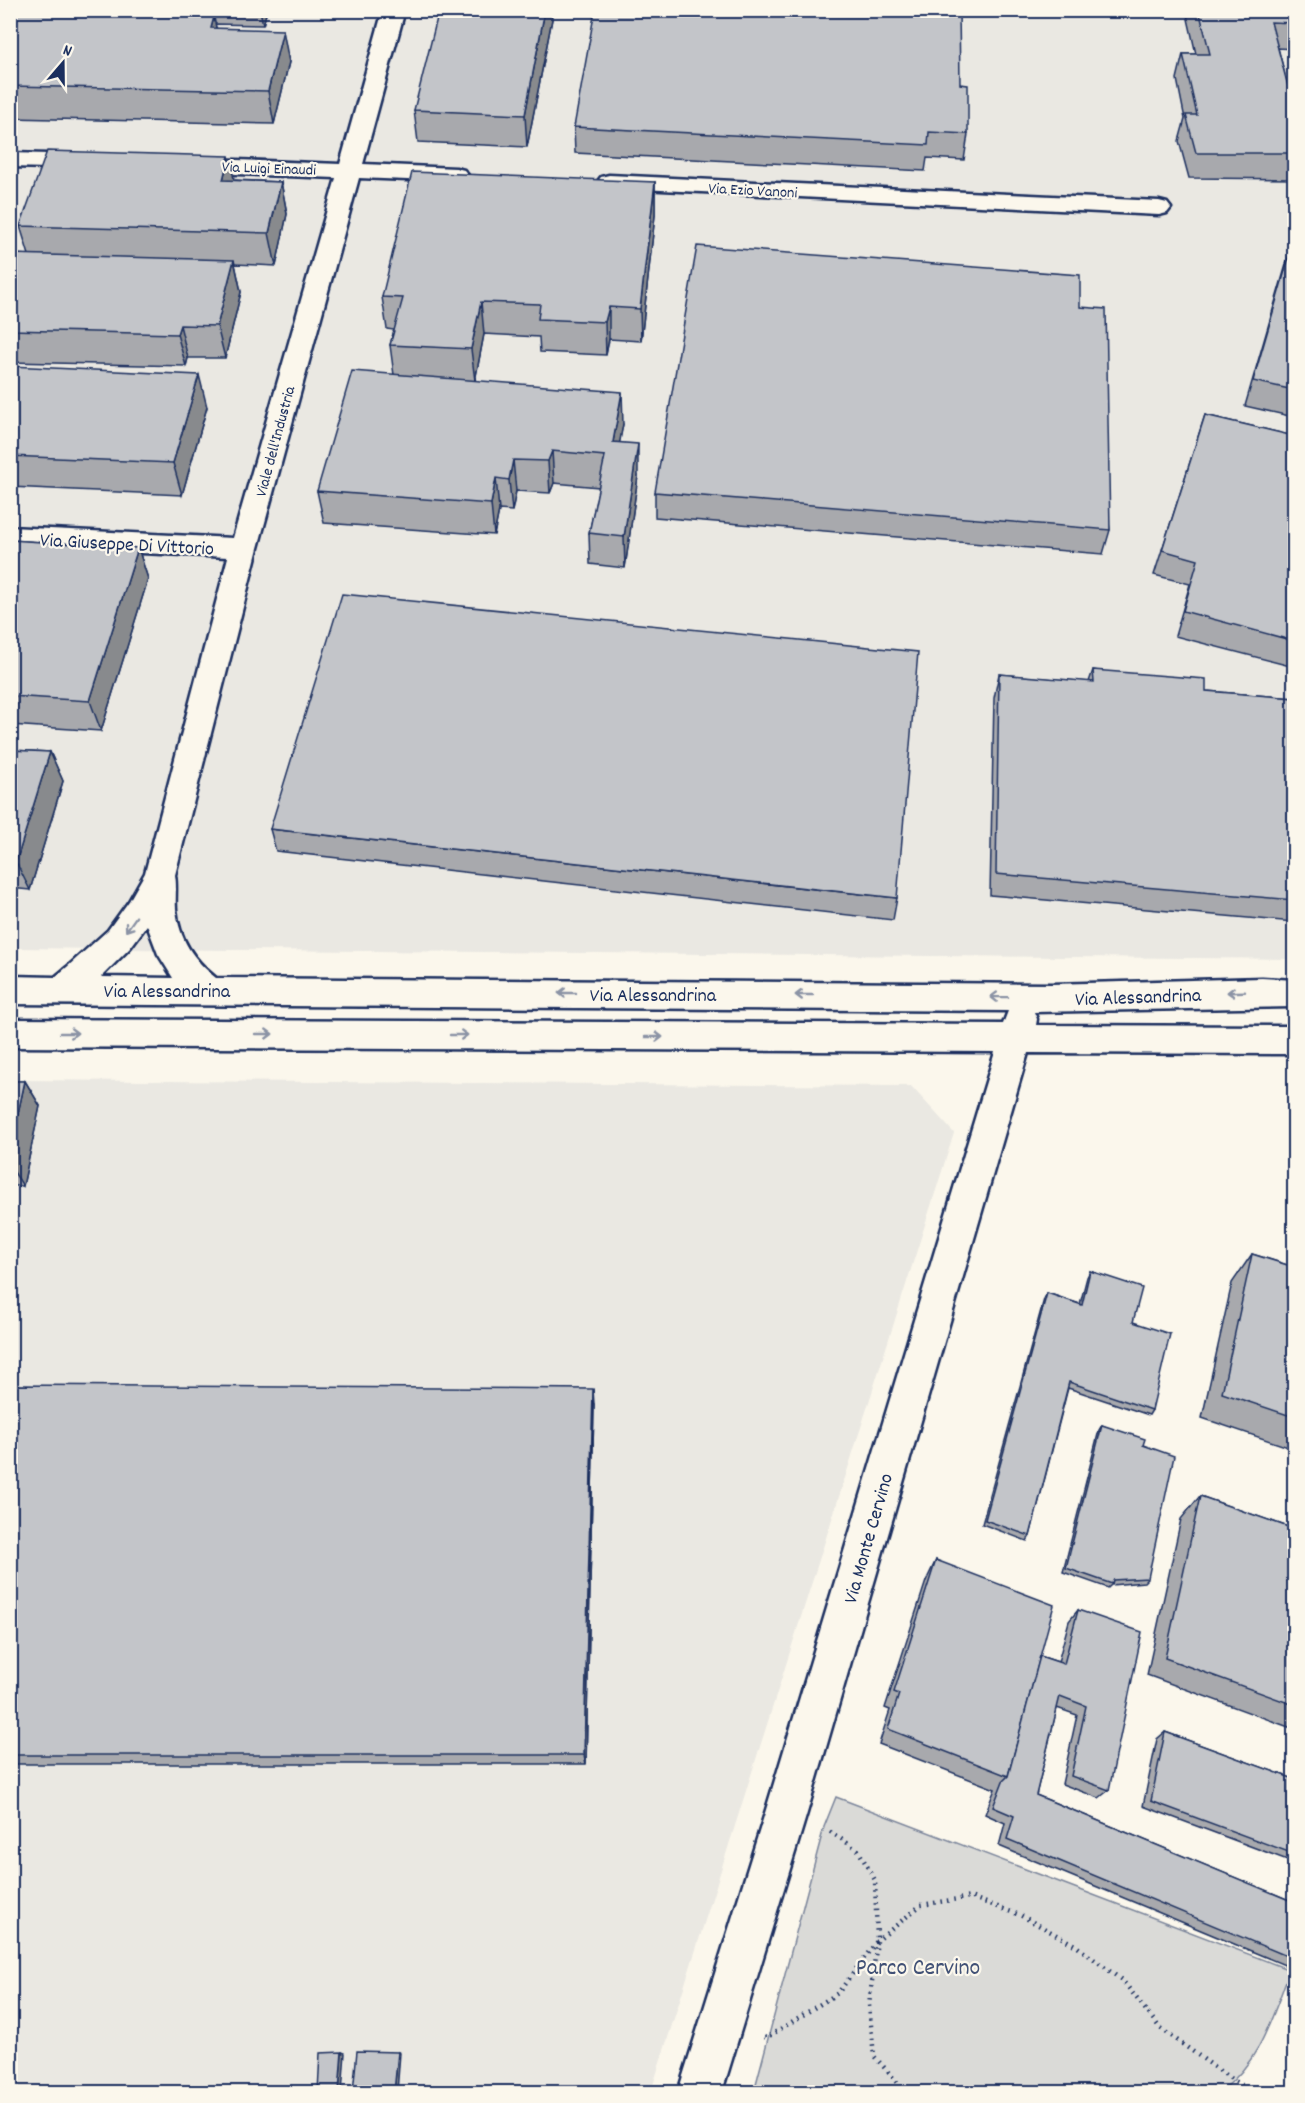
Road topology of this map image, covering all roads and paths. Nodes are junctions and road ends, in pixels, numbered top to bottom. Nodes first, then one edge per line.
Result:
1 (394, 10) edge
2 (10, 160) edge
3 (104, 162) edge
4 (162, 164) edge
5 (348, 170) junction
6 (479, 176) edge
7 (587, 181) edge
8 (1159, 208) dead end
9 (10, 537) edge
10 (244, 548) junction
11 (160, 874) junction
12 (10, 990) edge
13 (61, 990) junction
14 (207, 990) junction
15 (1294, 993) edge
16 (1052, 998) junction
17 (10, 1033) edge
18 (1015, 1039) junction
19 (1294, 1040) edge
20 (786, 1813) junction
21 (877, 1941) junction
22 (723, 2017) junction
23 (700, 2092) edge
24 (906, 2092) edge
25 (1255, 2092) edge

1 - 5 street, Viale dell'Industria
2 - 3 street
4 - 5 street, Via Luigi Einaudi
5 - 6 street
5 - 10 street, Viale dell'Industria
7 - 8 street, Via Ezio Vanoni
9 - 10 street, Via Giuseppe Di Vittorio
10 - 11 street, Viale dell'Industria
11 -> 13 street, Viale dell'Industria
11 - 14 street, Viale dell'Industria
12 - 13 street, Via Alessandrina
13 - 14 street, Via Alessandrina
16 -> 14 street, Via Alessandrina
15 -> 16 street, Via Alessandrina
16 - 18 street, Via Monte Cervino
17 -> 18 street, Via Alessandrina
18 - 19 street, Via Alessandrina
18 - 20 street, Via Monte Cervino
20 - 21 path
20 - 22 street, Via Monte Cervino
21 - 22 path
21 - 24 path
21 - 25 path
22 - 23 street, Via Monte Cervino

